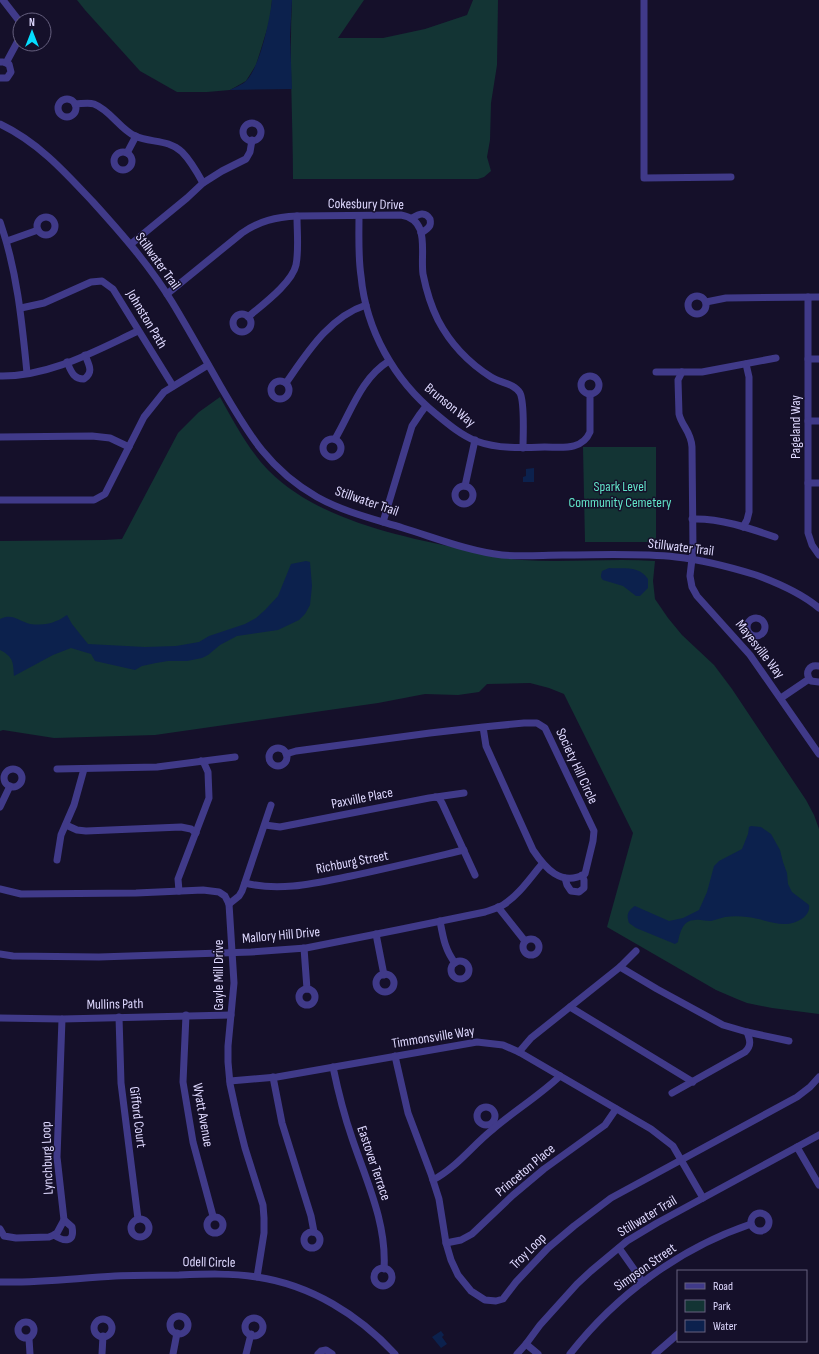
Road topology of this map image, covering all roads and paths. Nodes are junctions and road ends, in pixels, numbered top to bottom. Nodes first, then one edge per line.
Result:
1 (3, 0) edge
2 (644, 0) edge
3 (12, 12) edge
4 (12, 49) edge
5 (3, 62) edge
6 (0, 78) edge
7 (75, 104) dead end
8 (0, 124) edge
9 (136, 136) junction
10 (252, 140) dead end
11 (127, 153) dead end
12 (731, 178) dead end
13 (203, 183) junction
14 (297, 216) junction
15 (359, 216) junction
16 (412, 218) junction
17 (0, 222) edge
18 (38, 230) dead end
19 (421, 233) junction
20 (7, 241) junction
21 (131, 244) junction
22 (167, 294) junction
23 (808, 297) junction
24 (819, 297) edge
25 (706, 302) dead end
26 (366, 305) junction
27 (20, 308) junction
28 (248, 317) dead end
29 (138, 331) junction
30 (85, 355) junction
31 (776, 358) dead end
32 (808, 359) junction
33 (819, 359) edge
34 (389, 361) junction
35 (67, 362) junction
36 (746, 364) junction
37 (208, 365) junction
38 (656, 372) dead end
39 (682, 372) junction
40 (27, 373) junction
41 (0, 376) edge
42 (286, 383) dead end
43 (173, 386) junction
44 (590, 394) dead end
45 (426, 406) junction
46 (808, 421) junction
47 (819, 421) edge
48 (0, 437) edge
49 (335, 440) dead end
50 (475, 440) junction
51 (129, 447) junction
52 (523, 448) junction
53 (819, 482) edge
54 (808, 483) junction
55 (465, 486) dead end
56 (0, 500) edge
57 (692, 519) junction
58 (383, 522) junction
59 (744, 527) junction
60 (775, 537) dead end
61 (819, 555) edge
62 (692, 560) junction
63 (819, 608) edge
64 (749, 633) dead end
65 (739, 642) junction
66 (819, 666) edge
67 (809, 679) junction
68 (819, 682) edge
69 (781, 698) junction
70 (483, 727) junction
71 (286, 754) dead end
72 (819, 754) edge
73 (235, 757) dead end
74 (201, 761) junction
75 (57, 769) dead end
76 (84, 769) junction
77 (10, 786) dead end
78 (464, 793) dead end
79 (435, 797) junction
80 (271, 805) dead end
81 (0, 807) edge
82 (66, 825) junction
83 (265, 825) junction
84 (196, 833) junction
85 (464, 850) junction
86 (57, 860) dead end
87 (542, 864) junction
88 (582, 875) junction
89 (475, 876) dead end
90 (565, 878) junction
91 (245, 883) junction
92 (0, 889) edge
93 (179, 891) junction
94 (229, 904) junction
95 (498, 907) junction
96 (440, 921) junction
97 (376, 934) junction
98 (525, 941) dead end
99 (304, 948) junction
100 (636, 951) dead end
101 (232, 952) junction
102 (0, 954) edge
103 (455, 963) dead end
104 (620, 967) junction
105 (384, 975) dead end
106 (307, 989) dead end
107 (570, 1007) junction
108 (231, 1015) junction
109 (186, 1016) junction
110 (119, 1017) junction
111 (0, 1018) edge
112 (62, 1018) junction
113 (747, 1032) junction
114 (789, 1041) dead end
115 (519, 1052) junction
116 (395, 1056) junction
117 (333, 1067) junction
118 (560, 1076) junction
119 (273, 1077) junction
120 (819, 1078) edge
121 (230, 1081) junction
122 (693, 1082) junction
123 (672, 1093) dead end
124 (616, 1109) junction
125 (819, 1135) edge
126 (797, 1147) junction
127 (681, 1160) junction
128 (433, 1180) junction
129 (819, 1184) edge
130 (703, 1198) junction
131 (213, 1216) dead end
132 (138, 1219) dead end
133 (64, 1220) junction
134 (752, 1224) dead end
135 (314, 1232) dead end
136 (1, 1235) edge
137 (54, 1235) junction
138 (446, 1243) junction
139 (619, 1248) junction
140 (384, 1269) dead end
141 (257, 1277) junction
142 (0, 1282) edge
143 (643, 1282) junction
144 (178, 1333) dead end
145 (251, 1334) dead end
146 (677, 1335) edge
147 (103, 1336) dead end
148 (29, 1339) dead end
149 (526, 1344) junction
150 (30, 1354) edge
151 (102, 1354) edge
152 (173, 1354) edge
153 (246, 1354) edge
154 (318, 1354) edge
155 (332, 1354) edge
156 (395, 1354) edge
157 (517, 1354) edge
158 (538, 1354) edge
159 (570, 1354) edge
160 (654, 1354) edge

1 - 3 street
2 - 12 street
4 - 5 street
5 - 6 street
7 - 9 street
8 - 21 street, Stillwater Trail
9 - 11 street
9 - 13 street
10 - 13 street
13 - 21 street
14 - 15 street, Cokesbury Drive
14 - 22 street, Cokesbury Drive
14 - 28 street
15 - 16 street, Cokesbury Drive
15 - 26 street, Brunson Way
16 - 19 street, Cokesbury Drive
16 - 19 street
17 - 20 street
18 - 20 street
19 - 52 street, Cokesbury Drive
20 - 27 street
21 - 22 street, Stillwater Trail
22 - 37 street, Stillwater Trail
23 - 24 street
23 - 25 street
23 - 32 street, Pageland Way
26 - 34 street, Brunson Way
26 - 42 street
27 - 29 street, Johnston Path
27 - 40 street
29 - 30 street
29 - 43 street, Johnston Path
30 - 35 street
30 - 35 street
31 - 36 street
32 - 33 street
32 - 46 street, Pageland Way
34 - 45 street, Brunson Way
34 - 49 street
35 - 40 street
36 - 39 street
36 - 59 street
37 - 43 street
37 - 58 street, Stillwater Trail
38 - 39 street
39 - 57 street, Mayesville Way
40 - 41 street
43 - 51 street
44 - 52 street, Brunson Way
45 - 50 street, Brunson Way
45 - 58 street
46 - 47 street
46 - 54 street, Pageland Way
48 - 51 street
50 - 52 street, Brunson Way
50 - 55 street
51 - 56 street
53 - 54 street
54 - 61 street, Pageland Way
57 - 59 street
57 - 62 street, Mayesville Way
58 - 62 street, Stillwater Trail
59 - 60 street
62 - 63 street, Stillwater Trail
62 - 65 street, Mayesville Way
64 - 65 street
65 - 69 street, Mayesville Way
66 - 67 street
67 - 68 street
67 - 69 street
69 - 72 street, Mayesville Way
70 - 71 street, Society Hill Circle
70 - 87 street, Society Hill Circle
70 - 88 street, Society Hill Circle
73 - 74 street
74 - 76 street
74 - 84 street
75 - 76 street
76 - 82 street
77 - 81 street
78 - 79 street, Paxville Place
79 - 83 street, Paxville Place
79 - 85 street
80 - 83 street
82 - 84 street
82 - 86 street
83 - 91 street
84 - 93 street
85 - 89 street
85 - 91 street, Richburg Street
87 - 90 street, Society Hill Circle
87 - 95 street, Mallory Hill Drive
88 - 90 street
88 - 90 street, Society Hill Circle
91 - 94 street
92 - 93 street
93 - 94 street
94 - 101 street, Gayle Mill Drive
95 - 96 street, Mallory Hill Drive
95 - 98 street
96 - 97 street, Mallory Hill Drive
96 - 103 street
97 - 99 street, Mallory Hill Drive
97 - 105 street
99 - 101 street, Mallory Hill Drive
99 - 106 street
100 - 104 street
101 - 102 street, Mallory Hill Drive
101 - 108 street, Gayle Mill Drive
104 - 107 street
104 - 113 street
107 - 115 street
107 - 122 street
108 - 109 street, Mullins Path
108 - 121 street, Gayle Mill Drive
109 - 110 street, Mullins Path
109 - 131 street, Wyatt Avenue
110 - 112 street, Mullins Path
110 - 132 street, Gifford Court
111 - 112 street, Mullins Path
112 - 133 street, Lynchburg Loop
113 - 114 street
113 - 122 street
115 - 116 street, Timmonsville Way
115 - 118 street, Timmonsville Way
116 - 117 street, Timmonsville Way
116 - 128 street, Troy Loop
117 - 119 street, Timmonsville Way
117 - 140 street, Eastover Terrace
118 - 124 street, Timmonsville Way
118 - 128 street
119 - 121 street, Timmonsville Way
119 - 135 street
120 - 127 street, Troy Loop
121 - 141 street, Gayle Mill Drive
122 - 123 street
124 - 127 street, Timmonsville Way
124 - 138 street, Princeton Place
125 - 126 street, Stillwater Trail
126 - 129 street
126 - 130 street, Stillwater Trail
127 - 130 street, Timmonsville Way
127 - 138 street, Troy Loop
128 - 138 street, Troy Loop
130 - 139 street, Stillwater Trail
133 - 137 street
133 - 137 street, Lynchburg Loop
134 - 143 street, Simpson Street
136 - 137 street
139 - 143 street
139 - 149 street, Stillwater Trail
141 - 142 street, Odell Circle
141 - 156 street, Odell Circle
143 - 159 street, Simpson Street
144 - 152 street
145 - 153 street
146 - 160 street
147 - 151 street
148 - 150 street
149 - 157 street, Stillwater Trail
149 - 158 street
154 - 155 street

